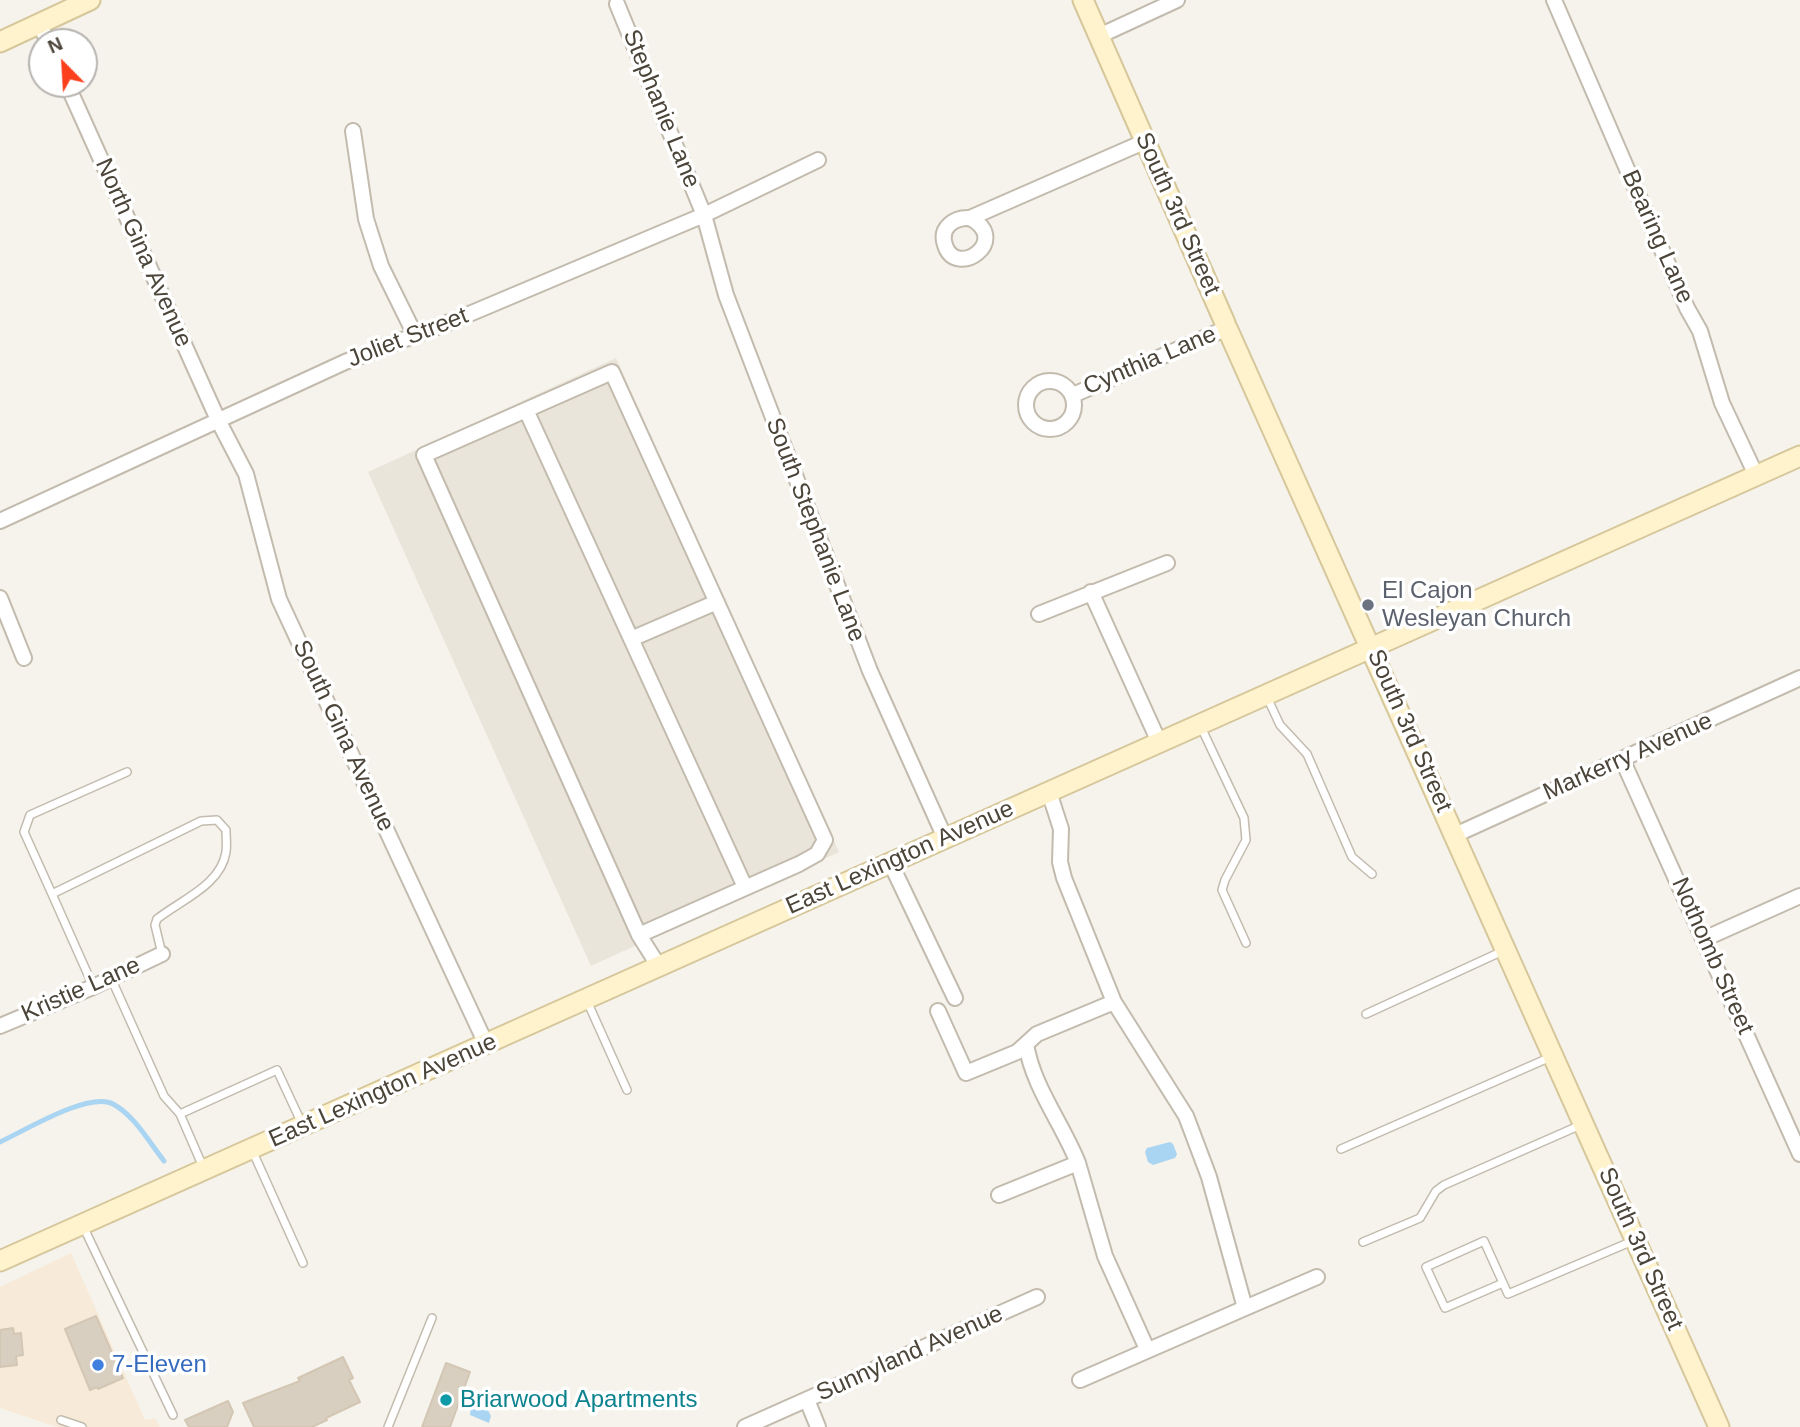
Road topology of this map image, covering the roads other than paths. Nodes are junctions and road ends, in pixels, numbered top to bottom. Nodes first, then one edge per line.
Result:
1 (90, 0) edge
2 (1083, 0) edge
3 (1177, 0) edge
4 (1554, 0) edge
5 (617, 4) dead end
6 (39, 23) junction
7 (41, 28) edge
8 (1099, 36) junction
9 (0, 42) edge
10 (73, 98) edge
11 (353, 131) dead end
12 (1146, 141) junction
13 (818, 160) dead end
14 (704, 215) junction
15 (970, 218) dead end
16 (1226, 325) junction
17 (415, 335) junction
18 (1073, 395) dead end
19 (526, 410) junction
20 (219, 422) junction
21 (1800, 456) edge
22 (1756, 475) junction
23 (0, 521) edge
24 (1167, 563) dead end
25 (1091, 592) junction
26 (0, 598) edge
27 (717, 602) junction
28 (1039, 614) dead end
29 (631, 639) junction
30 (1372, 648) junction
31 (24, 658) dead end
32 (1800, 678) edge
33 (1266, 695) junction
34 (1199, 725) junction
35 (1158, 742) junction
36 (1622, 759) junction
37 (127, 772) dead end
38 (1049, 792) junction
39 (1455, 835) junction
40 (945, 838) junction
41 (890, 862) junction
42 (1372, 874) dead end
43 (745, 887) junction
44 (52, 894) junction
45 (1800, 896) edge
46 (639, 934) junction
47 (1704, 939) junction
48 (1246, 943) dead end
49 (1506, 949) junction
50 (162, 954) joint
51 (658, 965) junction
52 (111, 978) junction
53 (93, 987) junction
54 (586, 998) junction
55 (955, 998) dead end
56 (1115, 1002) junction
57 (938, 1011) dead end
58 (1366, 1014) dead end
59 (0, 1026) edge
60 (486, 1044) junction
61 (1026, 1044) junction
62 (1553, 1056) junction
63 (627, 1090) dead end
64 (180, 1114) junction
65 (1584, 1124) junction
66 (303, 1126) junction
67 (252, 1149) junction
68 (1341, 1149) dead end
69 (1800, 1154) edge
70 (1078, 1163) junction
71 (205, 1171) junction
72 (999, 1195) dead end
73 (83, 1226) junction
74 (1635, 1240) junction
75 (1363, 1242) dead end
76 (0, 1261) edge
77 (303, 1263) dead end
78 (1317, 1277) dead end
79 (1503, 1283) junction
80 (1037, 1297) dead end
81 (1245, 1308) junction
82 (432, 1318) dead end
83 (1147, 1349) junction
84 (1080, 1380) dead end
85 (807, 1400) junction
86 (173, 1415) dead end
87 (61, 1420) dead end
88 (82, 1427) edge
89 (388, 1427) edge
90 (745, 1427) edge
91 (818, 1427) edge
92 (1719, 1427) edge

1 - 6 street
2 - 8 street, South 3rd Street
3 - 8 street
4 - 22 street, Bearing Lane
5 - 14 street, Stephanie Lane
6 - 7 street
6 - 9 street
8 - 12 street, South 3rd Street
10 - 20 street, North Gina Avenue
11 - 17 street
12 - 15 street
12 - 16 street, South 3rd Street
13 - 14 street, Joliet Street
14 - 17 street, Joliet Street
14 - 40 street, South Stephanie Lane
16 - 18 street, Cynthia Lane
16 - 30 street, South 3rd Street
17 - 20 street, Joliet Street
19 - 27 street
19 - 29 street
19 - 46 street
20 - 23 street, Joliet Street
20 - 60 street, South Gina Avenue
21 - 22 street, East Lexington Avenue
22 - 30 street, East Lexington Avenue
24 - 25 street
25 - 28 street
25 - 35 street
26 - 31 street
27 - 29 street
27 - 43 street
29 - 43 street
30 - 33 street, East Lexington Avenue
30 - 39 street, South 3rd Street
32 - 36 street, Markerry Avenue
33 - 34 street, East Lexington Avenue
33 - 42 lane
34 - 35 street, East Lexington Avenue
34 - 48 lane
35 - 38 street, East Lexington Avenue
36 - 39 street, Markerry Avenue
36 - 47 street, Nothomb Street
37 - 44 lane
38 - 40 street, East Lexington Avenue
38 - 56 street
39 - 49 street, South 3rd Street
40 - 41 street, East Lexington Avenue
41 - 51 street, East Lexington Avenue
41 - 55 street
43 - 46 street
44 - 50 lane
44 - 53 lane
45 - 47 street
46 - 51 street
47 - 69 street, Nothomb Street
49 - 58 lane
49 - 62 street, South 3rd Street
50 - 52 street, Kristie Lane
51 - 54 street, East Lexington Avenue
52 - 53 street, Kristie Lane
52 - 64 lane
53 - 59 street, Kristie Lane
54 - 60 street, East Lexington Avenue
54 - 63 lane
56 - 61 street
56 - 81 street
57 - 61 street
60 - 66 street, East Lexington Avenue
61 - 70 street
62 - 65 street, South 3rd Street
62 - 68 lane
64 - 66 lane
64 - 71 lane
65 - 74 street, South 3rd Street
65 - 75 lane
66 - 67 street, East Lexington Avenue
67 - 71 street, East Lexington Avenue
67 - 77 lane
70 - 72 street
70 - 83 street
71 - 73 street, East Lexington Avenue
73 - 76 street, East Lexington Avenue
73 - 86 lane
74 - 79 lane
74 - 92 street, South 3rd Street
78 - 81 street
79 - 79 lane
80 - 85 street, Sunnyland Avenue
81 - 83 street
82 - 89 lane
83 - 84 street
85 - 90 street, Sunnyland Avenue
85 - 91 street
87 - 88 lane

